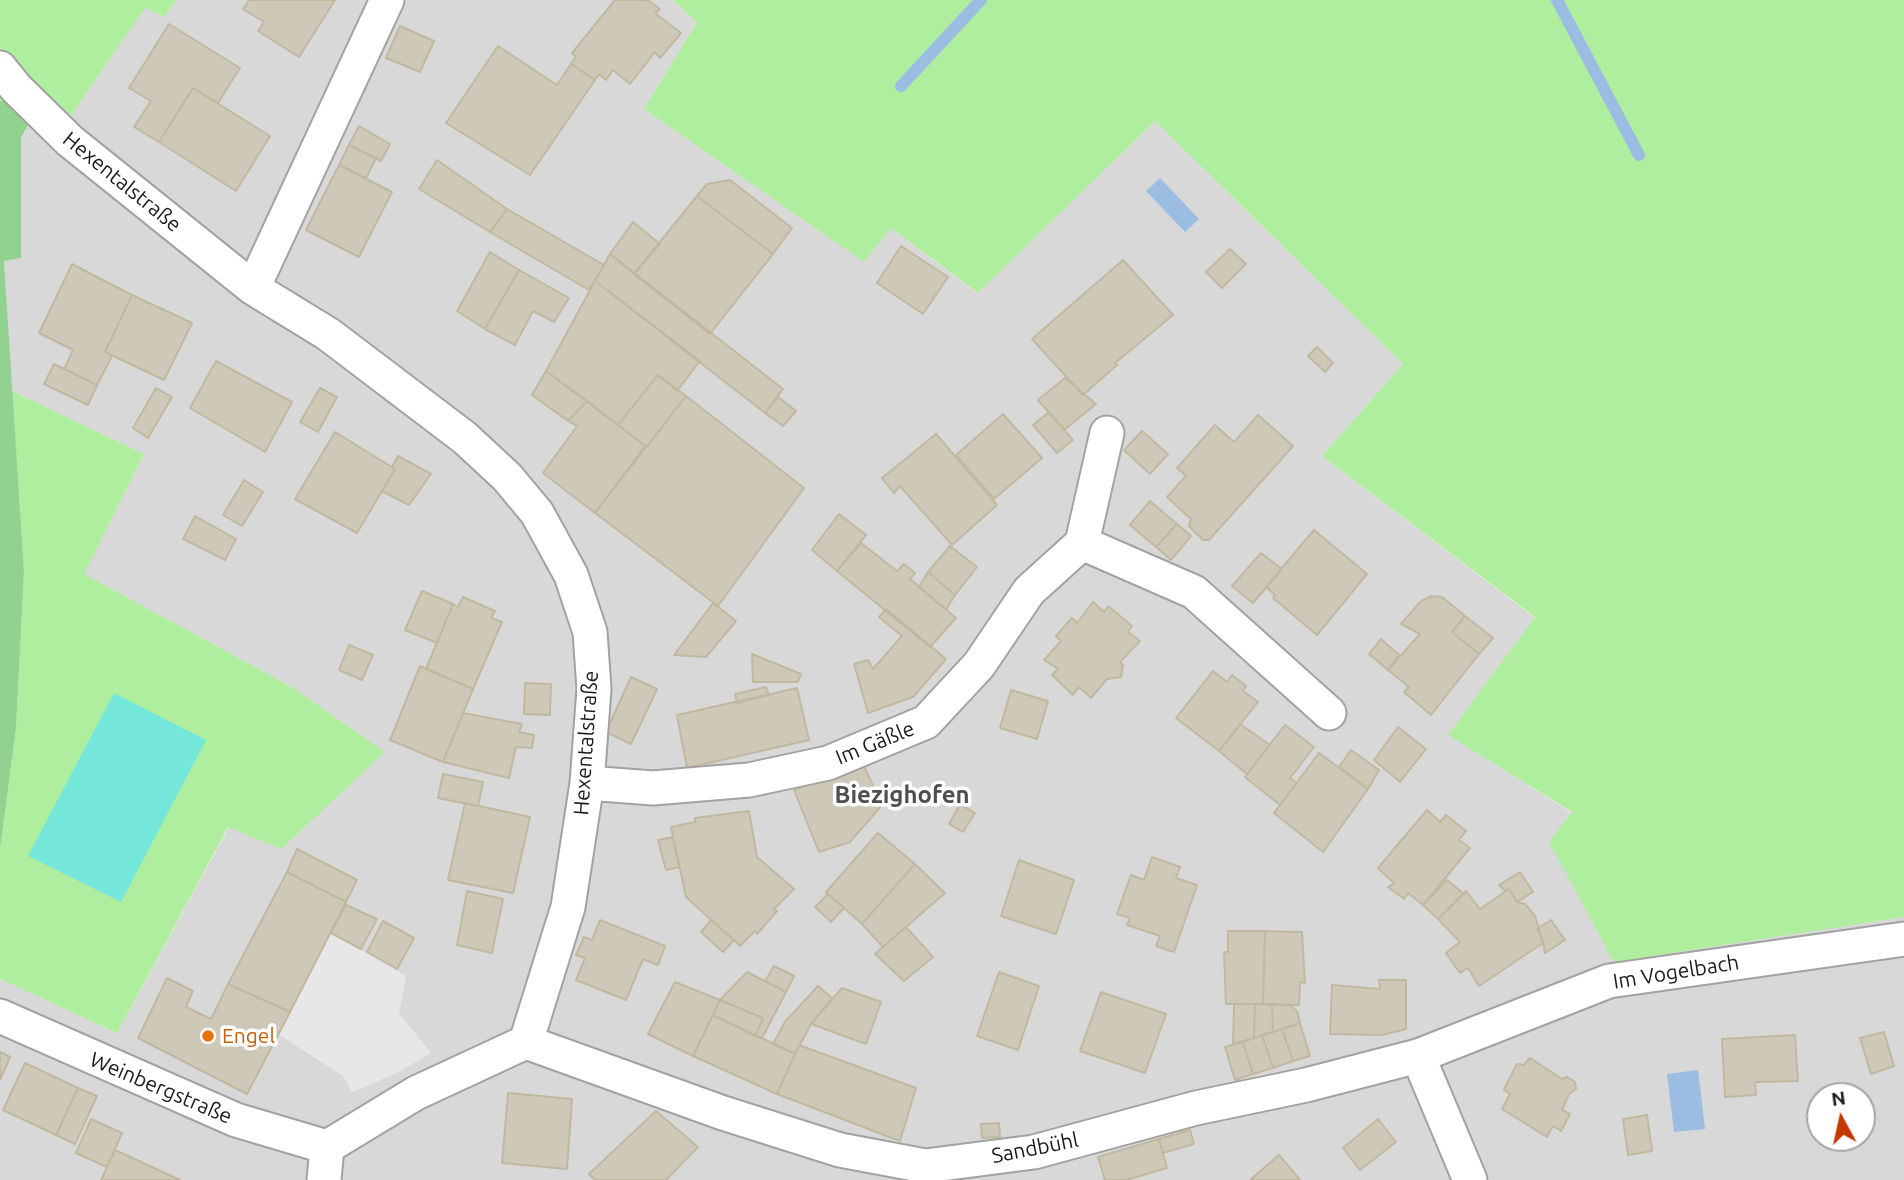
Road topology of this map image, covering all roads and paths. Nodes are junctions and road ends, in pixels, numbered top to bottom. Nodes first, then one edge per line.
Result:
1 (387, 0) edge
2 (0, 68) edge
3 (253, 288) junction
4 (1107, 433) dead end
5 (1082, 543) junction
6 (1329, 713) dead end
7 (587, 783) junction
8 (1904, 939) edge
9 (0, 1016) edge
10 (526, 1042) junction
11 (1418, 1056) junction
12 (327, 1147) junction
13 (324, 1180) edge
14 (1470, 1180) edge

1 - 3 street
2 - 3 street, Hexentalstraße
3 - 7 street, Hexentalstraße
4 - 5 street
5 - 6 street
5 - 7 street, Im Gäßle
7 - 10 street, Hexentalstraße
8 - 11 street, Im Vogelbach
9 - 12 street, Weinbergstraße
10 - 11 street, Sandbühl
10 - 12 street
11 - 14 street
12 - 13 street

